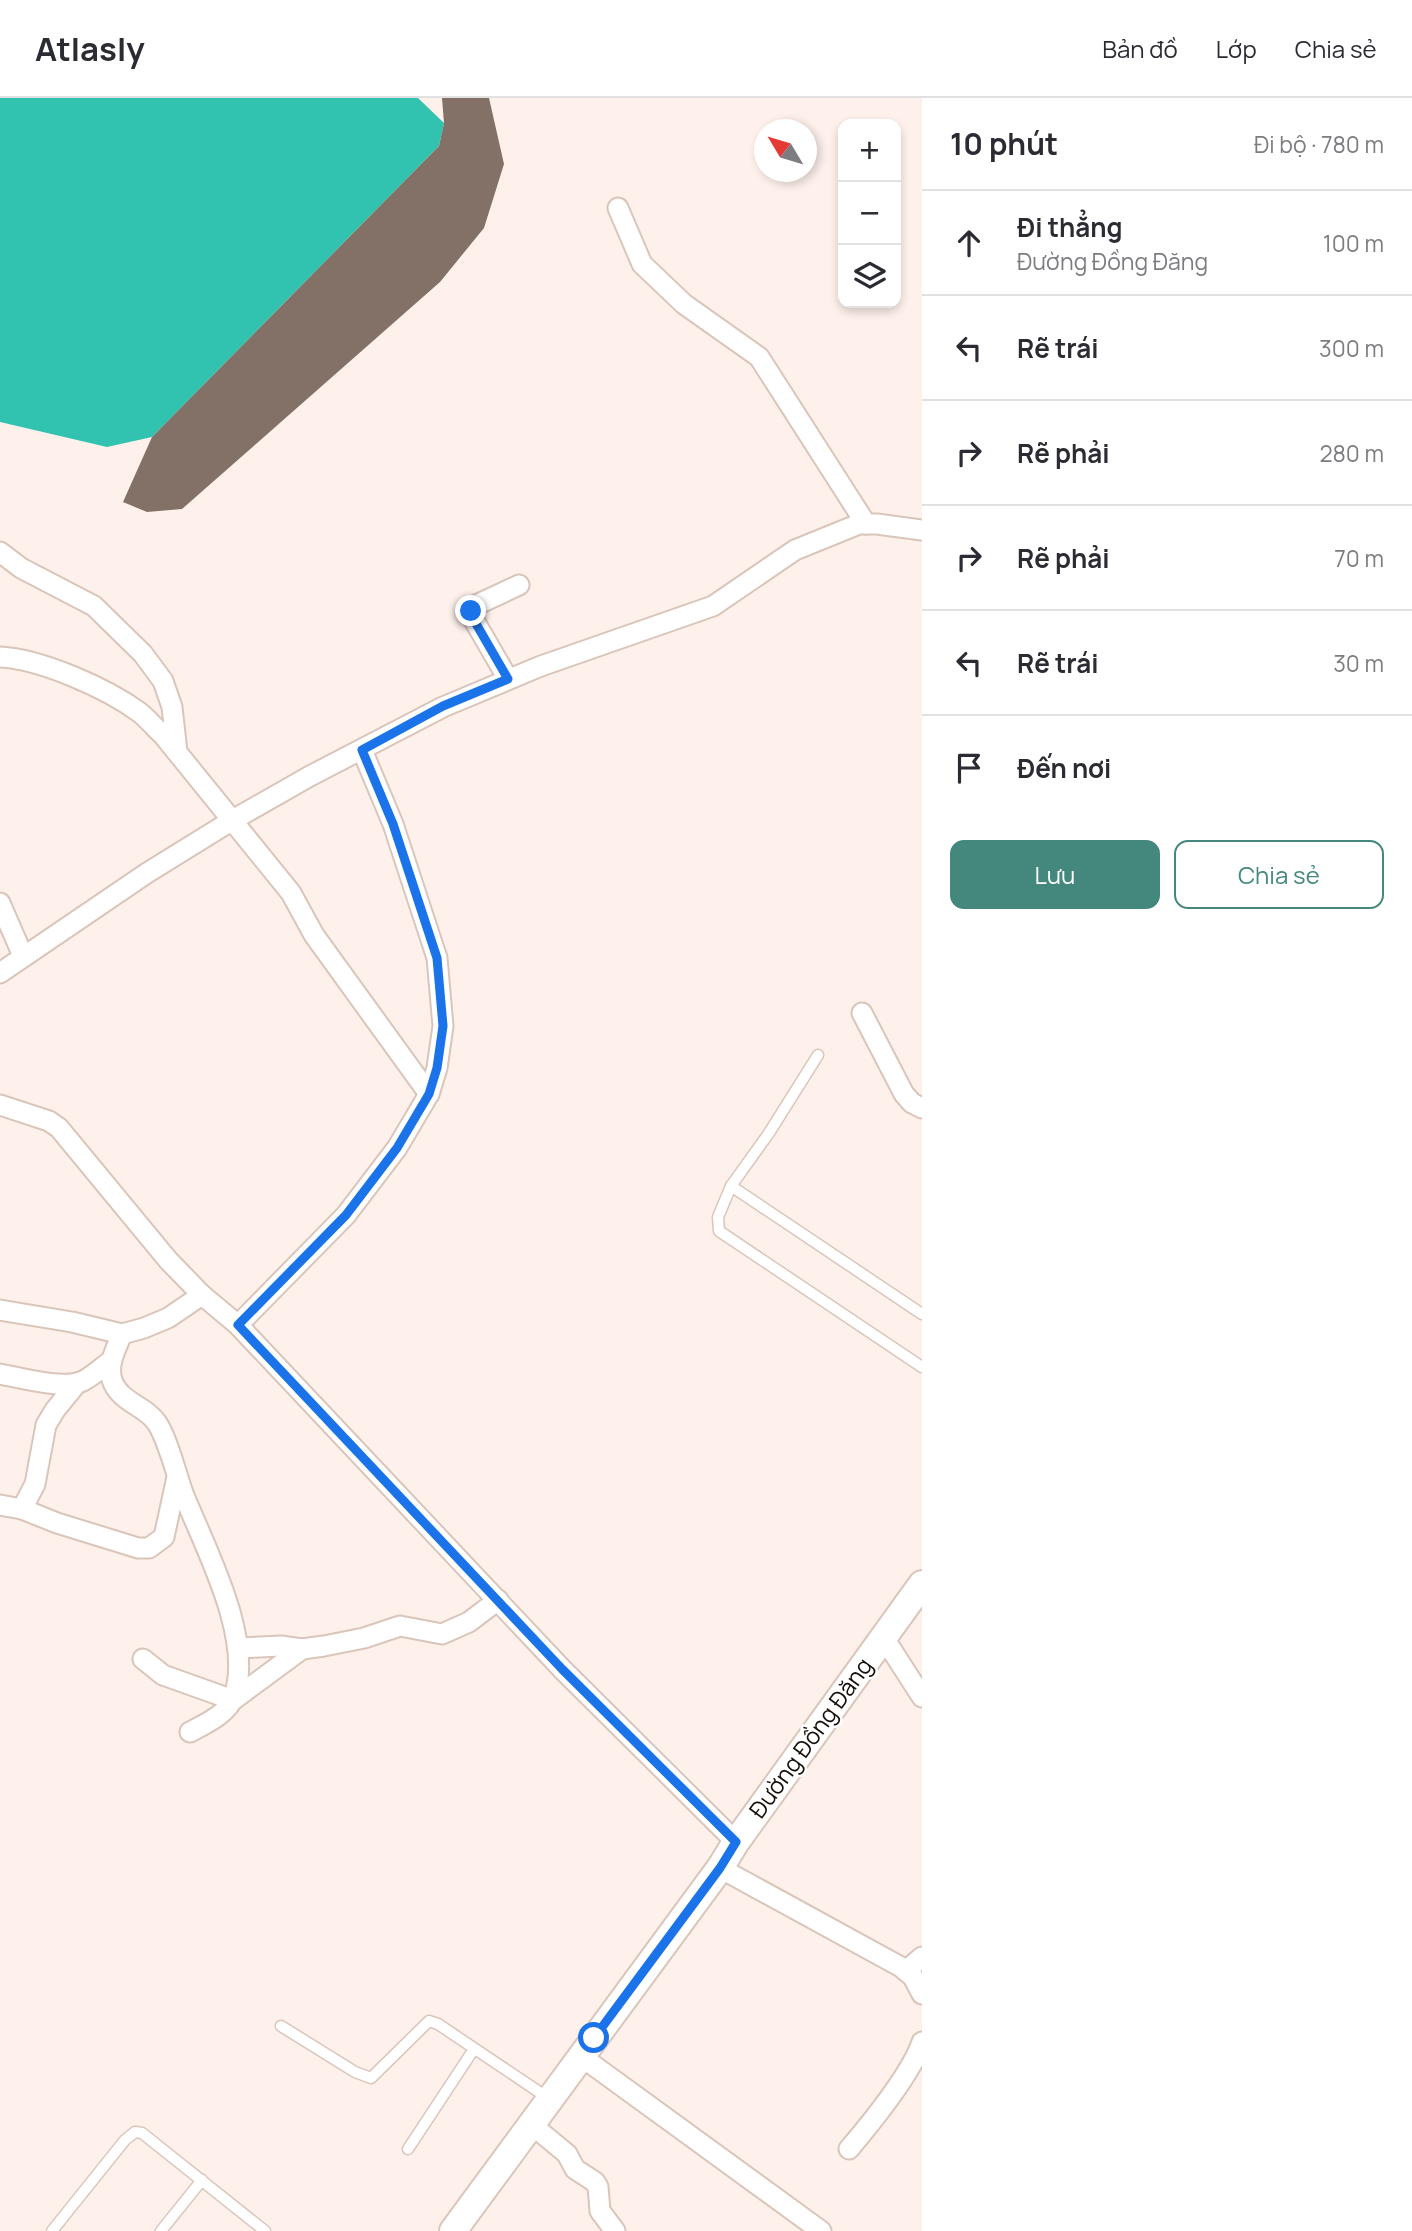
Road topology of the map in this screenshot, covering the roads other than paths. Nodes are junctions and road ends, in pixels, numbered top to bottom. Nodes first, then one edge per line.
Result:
1 (618, 208) dead end
2 (866, 524) junction
3 (922, 530) edge
4 (0, 552) edge
5 (519, 585) dead end
6 (0, 657) edge
7 (508, 679) junction
8 (362, 750) junction
9 (177, 753) junction
10 (231, 821) junction
11 (0, 903) edge
12 (23, 956) junction
13 (0, 973) edge
14 (862, 1013) dead end
15 (818, 1055) dead end
16 (429, 1094) junction
17 (0, 1105) edge
18 (922, 1108) edge
19 (731, 1186) junction
20 (202, 1295) junction
21 (0, 1310) edge
22 (922, 1314) edge
23 (238, 1325) junction
24 (122, 1334) junction
25 (111, 1361) junction
26 (922, 1367) edge
27 (0, 1374) edge
28 (77, 1383) junction
29 (177, 1476) junction
30 (0, 1505) edge
31 (22, 1509) junction
32 (922, 1584) edge
33 (498, 1601) junction
34 (884, 1638) junction
35 (239, 1648) junction
36 (302, 1649) junction
37 (143, 1659) dead end
38 (922, 1697) edge
39 (233, 1700) junction
40 (190, 1732) dead end
41 (736, 1842) junction
42 (720, 1868) junction
43 (922, 1957) edge
44 (906, 1971) junction
45 (922, 1994) edge
46 (281, 2026) dead end
47 (922, 2042) edge
48 (474, 2049) junction
49 (582, 2057) junction
50 (551, 2099) junction
51 (532, 2125) junction
52 (408, 2149) dead end
53 (849, 2149) dead end
54 (202, 2180) junction
55 (52, 2231) edge
56 (161, 2231) edge
57 (265, 2231) edge
58 (453, 2231) edge
59 (615, 2231) edge
60 (821, 2231) edge

1 - 2 street
2 - 3 street
2 - 7 street
4 - 9 street
5 - 7 street
6 - 9 street
7 - 8 street
8 - 10 street
8 - 16 street
9 - 10 street
10 - 12 street
10 - 16 street
11 - 12 street
12 - 13 street
14 - 18 street
15 - 19 lane
16 - 23 street
17 - 20 street
19 - 22 lane
19 - 26 lane
20 - 23 street
20 - 24 street
21 - 24 street
23 - 33 street
24 - 25 street
25 - 28 street
25 - 29 street
27 - 28 street
28 - 31 street
29 - 31 street
29 - 35 street
30 - 31 street
32 - 34 main road, Đường Đồng Đăng
33 - 36 street
33 - 41 street
34 - 38 street
34 - 41 main road, Đường Đồng Đăng
35 - 36 street
35 - 39 street
36 - 39 street
37 - 39 street
39 - 40 street
41 - 42 main road, Đường Đồng Đăng
42 - 44 street
42 - 49 main road, Đường Đồng Đăng
43 - 44 street
44 - 45 street
46 - 48 lane
47 - 53 street
48 - 50 lane
48 - 52 lane
49 - 50 main road, Đường Đồng Đăng
49 - 60 street
50 - 51 main road, Đường Đồng Đăng
51 - 58 main road, Đường Đồng Đăng
51 - 59 street
54 - 55 lane
54 - 56 lane
54 - 57 lane

